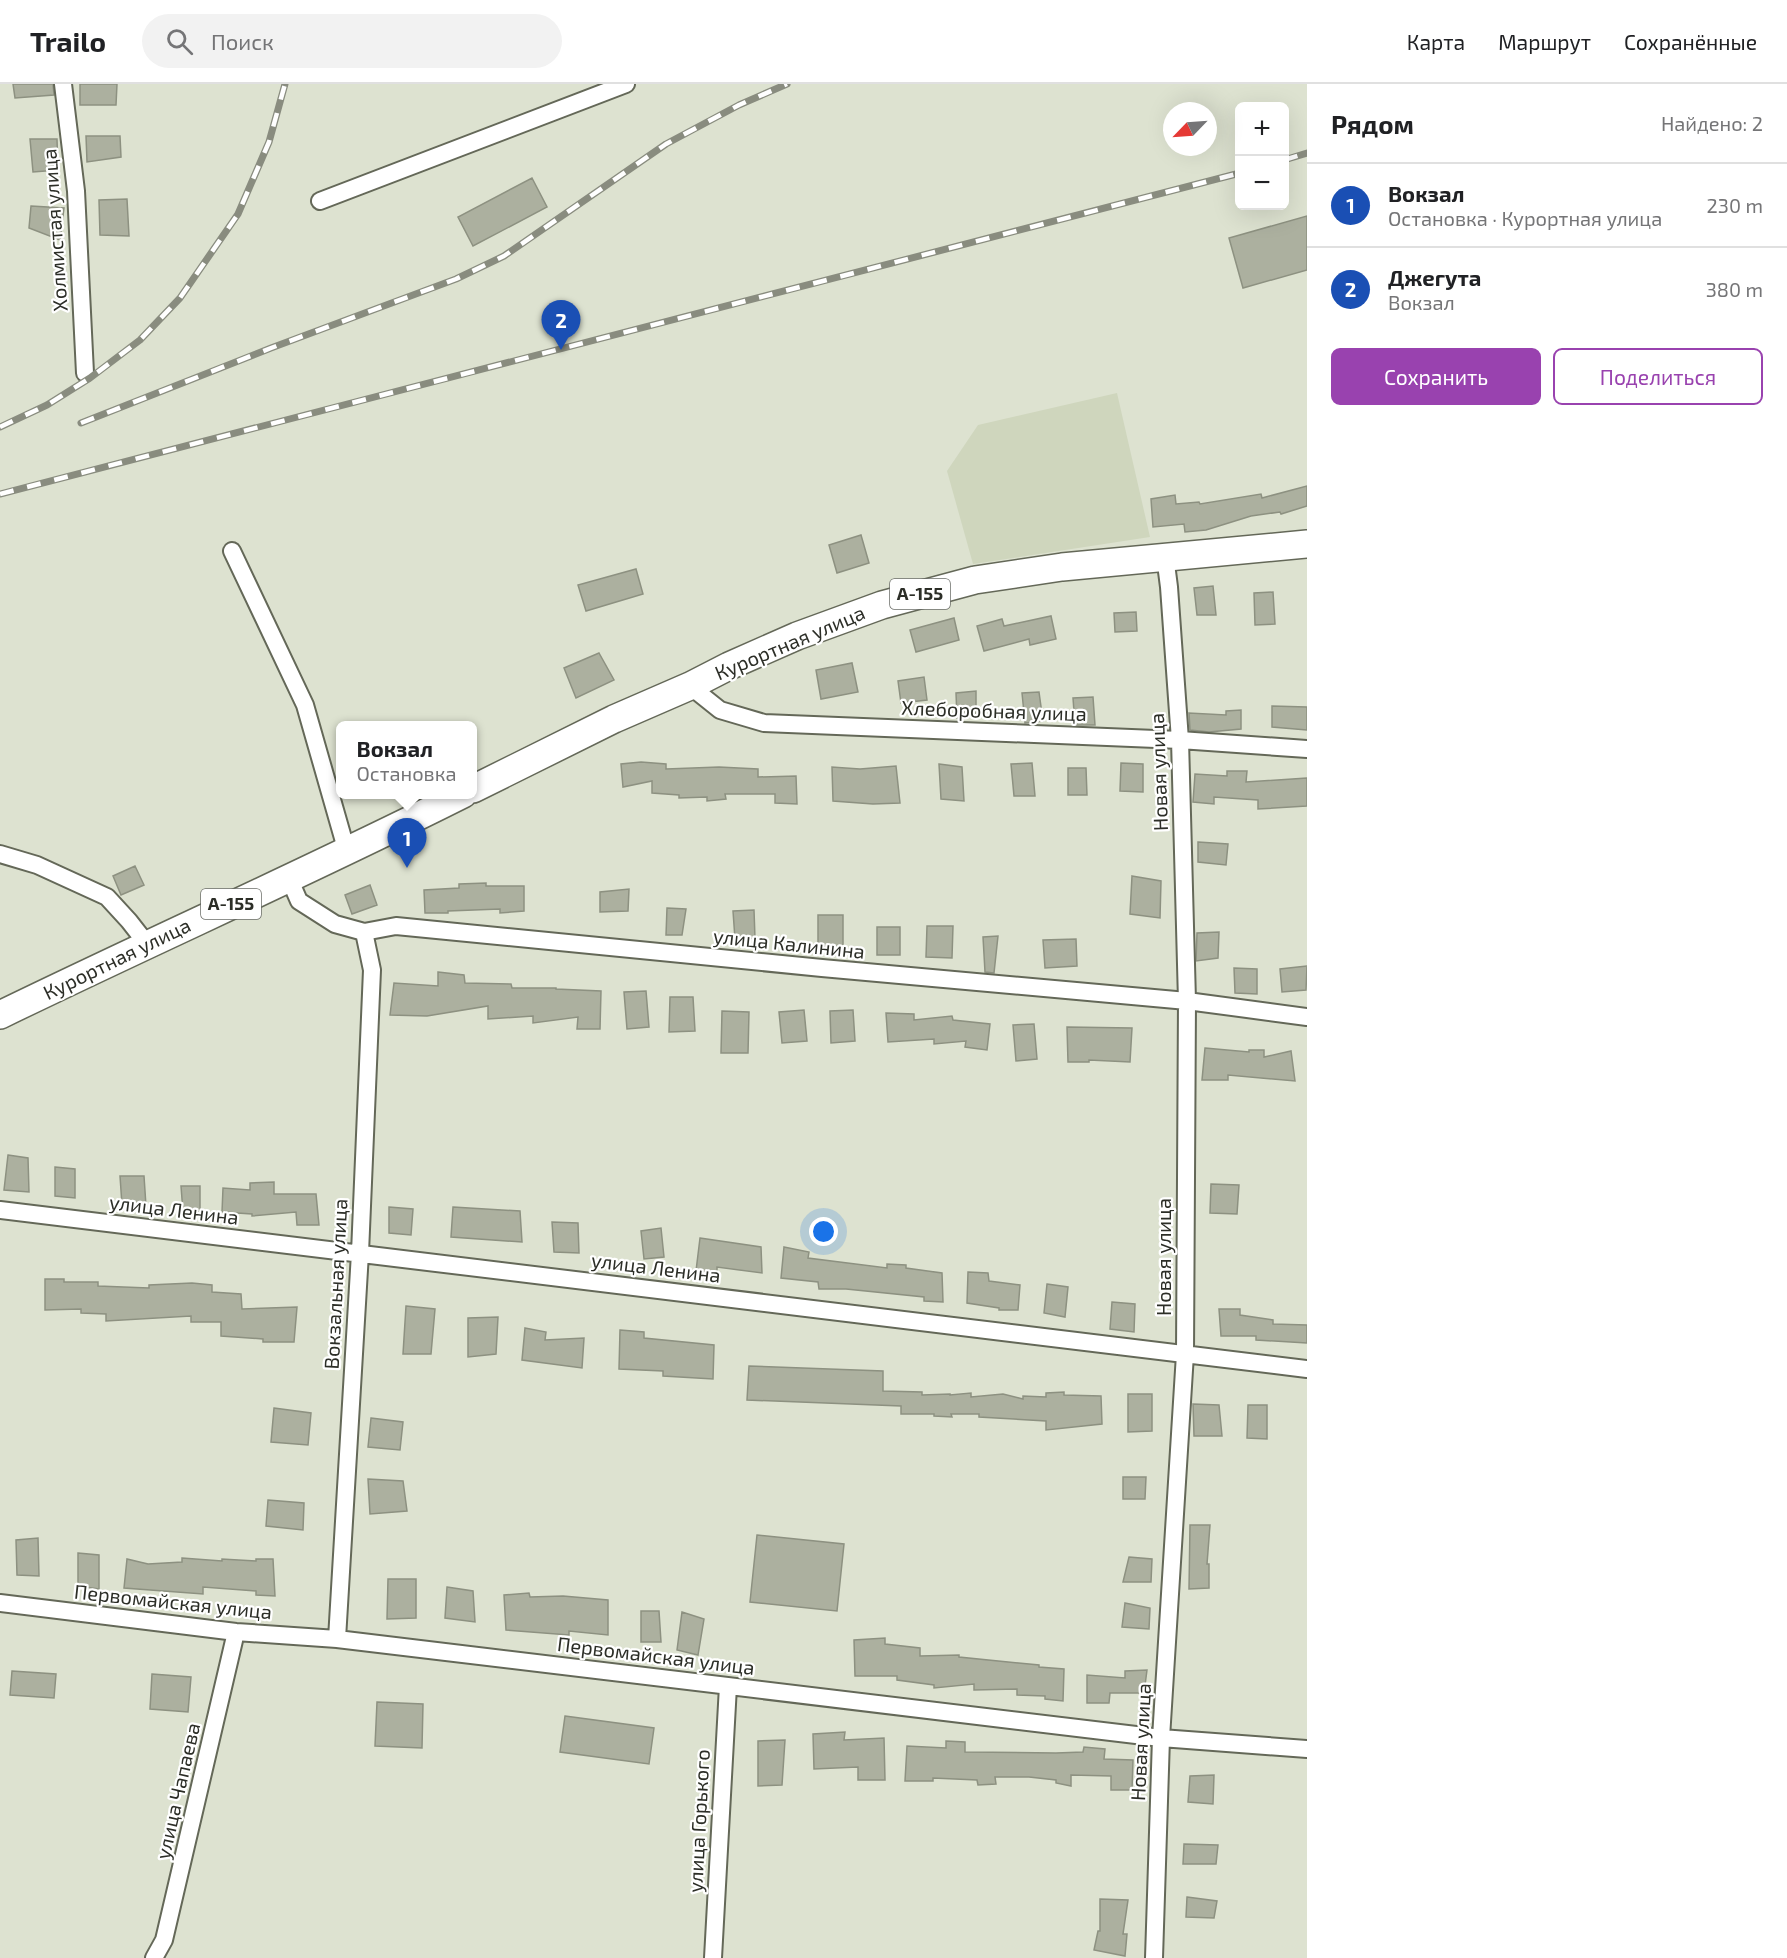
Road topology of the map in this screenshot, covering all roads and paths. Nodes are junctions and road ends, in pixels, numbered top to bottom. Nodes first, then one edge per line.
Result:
1 (63, 84) edge
2 (626, 84) edge
3 (320, 201) dead end
4 (86, 373) dead end
5 (1307, 544) edge
6 (232, 551) dead end
7 (1165, 556) junction
8 (690, 686) junction
9 (1180, 740) junction
10 (1307, 749) edge
11 (477, 787) edge
12 (455, 799) edge
13 (346, 852) junction
14 (0, 854) edge
15 (289, 878) junction
16 (364, 932) junction
17 (147, 944) junction
18 (1187, 1001) junction
19 (0, 1015) edge
20 (1307, 1017) edge
21 (0, 1210) edge
22 (360, 1253) junction
23 (1185, 1354) junction
24 (1307, 1369) edge
25 (0, 1603) edge
26 (236, 1632) junction
27 (337, 1639) junction
28 (728, 1686) junction
29 (1161, 1738) junction
30 (1307, 1749) edge
31 (154, 1958) edge
32 (713, 1958) edge
33 (1154, 1958) edge

1 - 4 street, Холмистая улица
2 - 3 street
5 - 7 main road, Курортная улица / А-155
6 - 13 street
7 - 8 main road, Курортная улица / А-155
7 - 9 street, Новая улица
8 - 9 street, Хлеборобная улица
8 - 11 main road, Курортная улица / А-155
9 - 10 street, Хлеборобная улица
9 - 18 street, Новая улица
12 - 13 main road, Курортная улица / А-155
13 - 15 main road, Курортная улица / А-155
14 - 17 street
15 - 16 street, улица Калинина
15 - 17 main road, Курортная улица / А-155
16 - 18 street, улица Калинина
16 - 22 street, Вокзальная улица
17 - 19 main road, Курортная улица / А-155
18 - 20 street, улица Калинина
18 - 23 street, Новая улица
21 - 22 street, улица Ленина
22 - 23 street, улица Ленина
22 - 27 street, Вокзальная улица
23 - 24 street, улица Ленина
23 - 29 street, Новая улица
25 - 26 street, Первомайская улица
26 - 27 street, Первомайская улица
26 - 31 street, улица Чапаева
27 - 28 street, Первомайская улица
28 - 29 street, Первомайская улица
28 - 32 street, улица Горького
29 - 30 street, Первомайская улица
29 - 33 street, Новая улица

